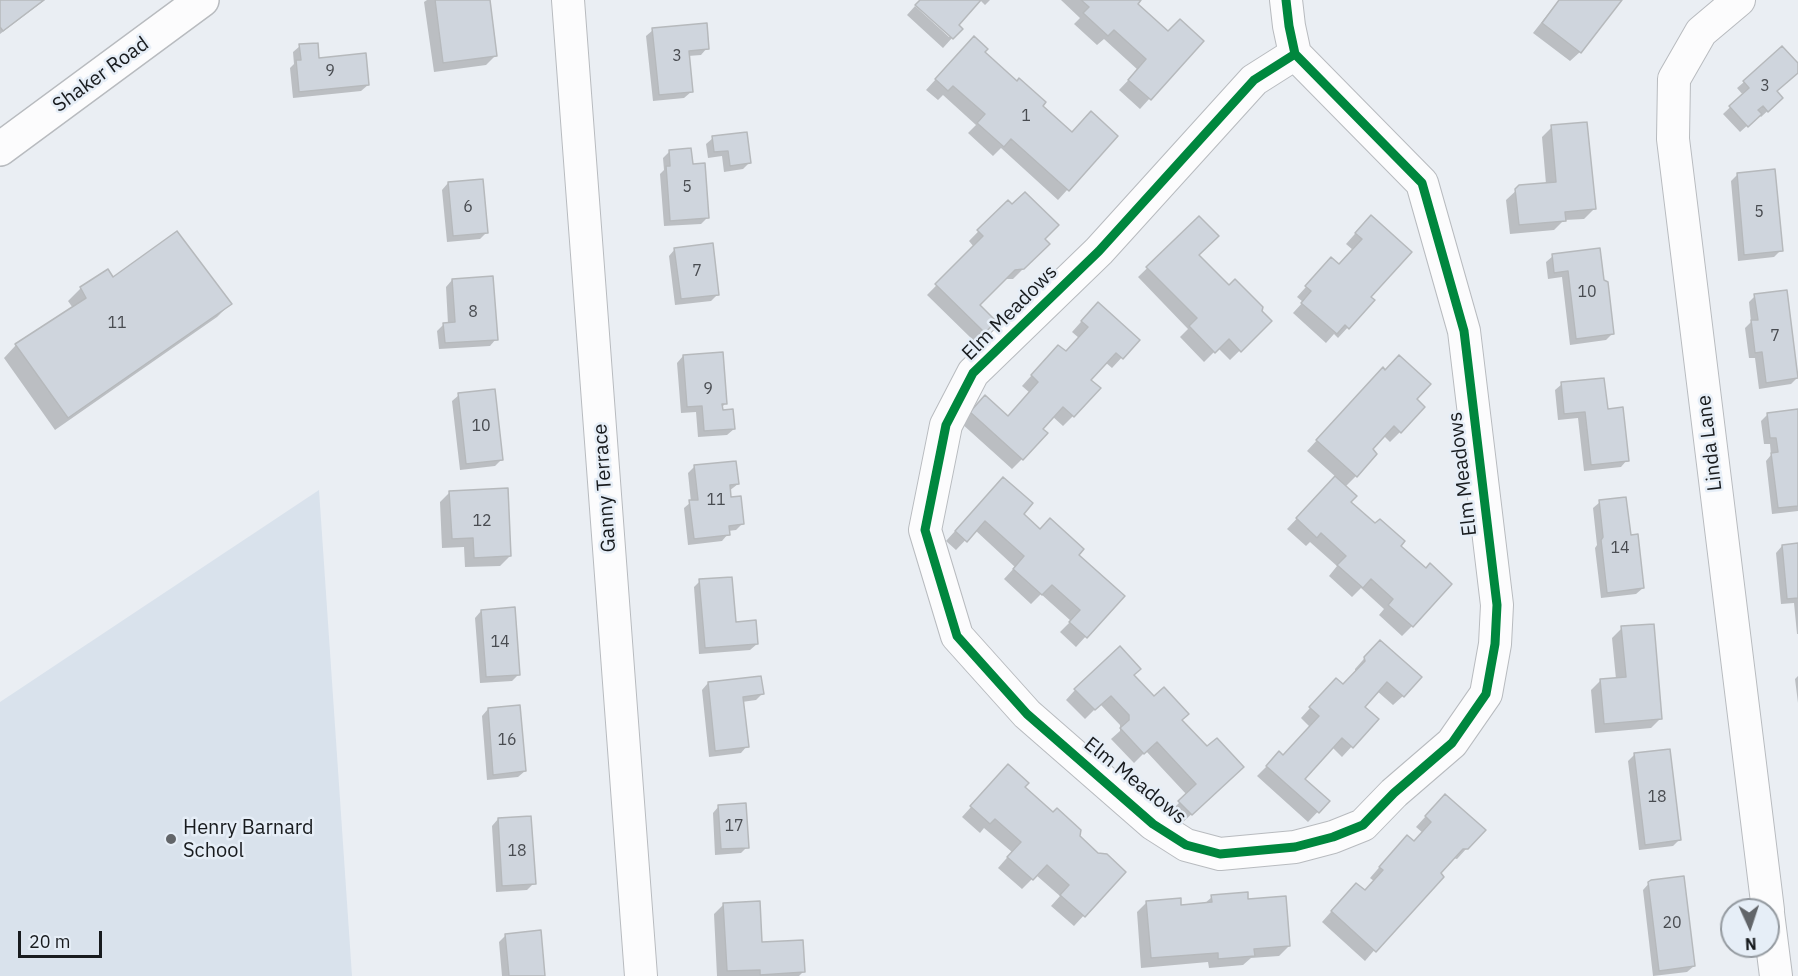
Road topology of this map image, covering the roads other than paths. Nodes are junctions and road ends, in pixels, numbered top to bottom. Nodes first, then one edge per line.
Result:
1 (202, 0) edge
2 (568, 0) edge
3 (1286, 0) edge
4 (1739, 0) edge
5 (1295, 54) junction
6 (0, 149) edge
7 (1766, 898) edge
8 (1774, 958) edge
9 (641, 976) edge
10 (1776, 976) edge

1 - 6 main road, Shaker Road
2 - 9 street, Ganny Terrace
3 - 5 street
4 - 7 street, Linda Lane
5 - 5 street, Elm Meadows
8 - 10 street, Linda Lane

